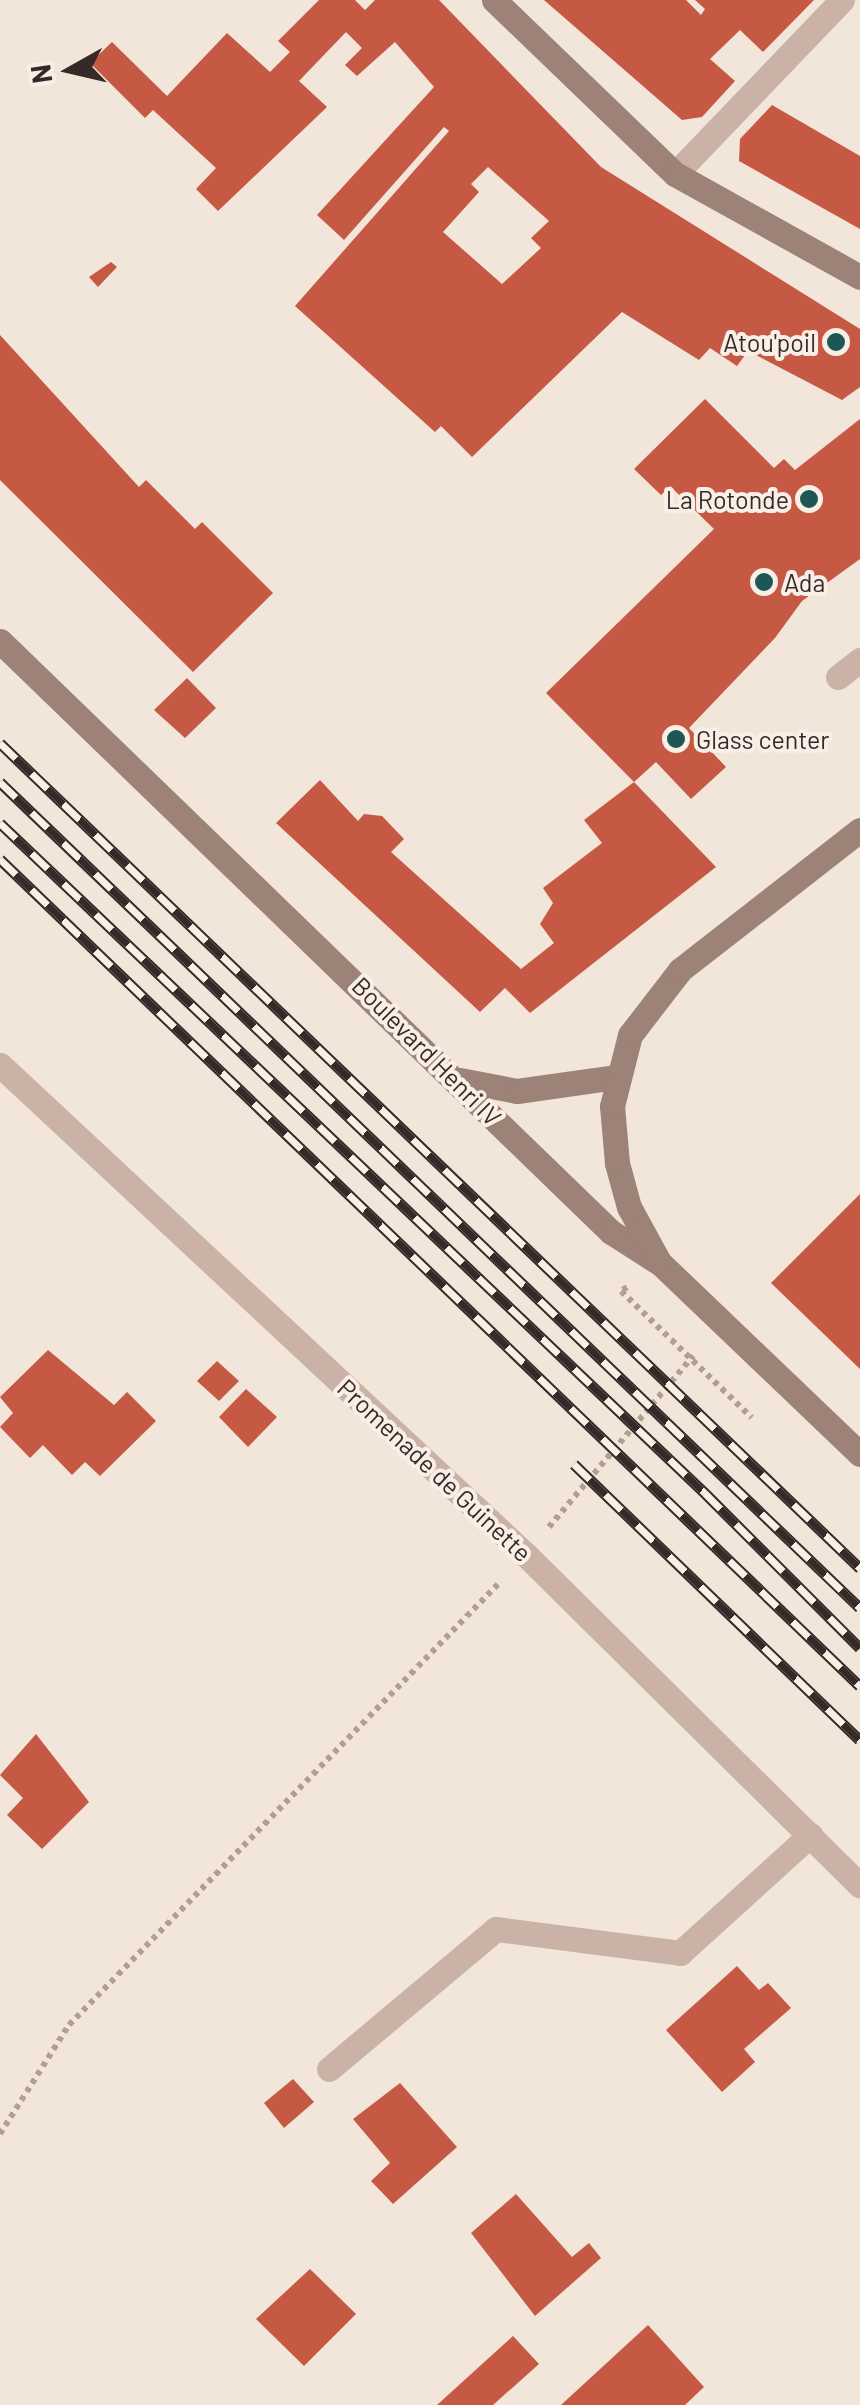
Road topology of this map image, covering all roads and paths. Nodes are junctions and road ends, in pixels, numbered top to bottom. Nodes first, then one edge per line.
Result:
1 (494, 0) edge
2 (842, 0) edge
3 (675, 174) junction
4 (860, 278) edge
5 (0, 640) edge
6 (860, 660) edge
7 (838, 677) dead end
8 (860, 830) edge
9 (0, 1065) edge
10 (615, 1077) junction
11 (460, 1080) junction
12 (661, 1264) junction
13 (622, 1292) dead end
14 (694, 1356) junction
15 (752, 1418) dead end
16 (860, 1454) edge
17 (526, 1555) junction
18 (810, 1836) junction
19 (860, 1886) edge
20 (329, 2069) dead end
21 (0, 2134) edge

1 - 3 street
2 - 3 street
3 - 4 street
5 - 11 street, Boulevard Henri IV
6 - 7 street
8 - 10 street
9 - 17 street, Promenade de Guinette
10 - 11 street
10 - 12 street
11 - 12 street, Boulevard Henri IV
12 - 16 street, Boulevard Henri IV
13 - 14 path
14 - 15 path
14 - 17 path
17 - 18 street, Promenade de Guinette
17 - 21 path
18 - 19 street, Promenade de Guinette
18 - 20 street

